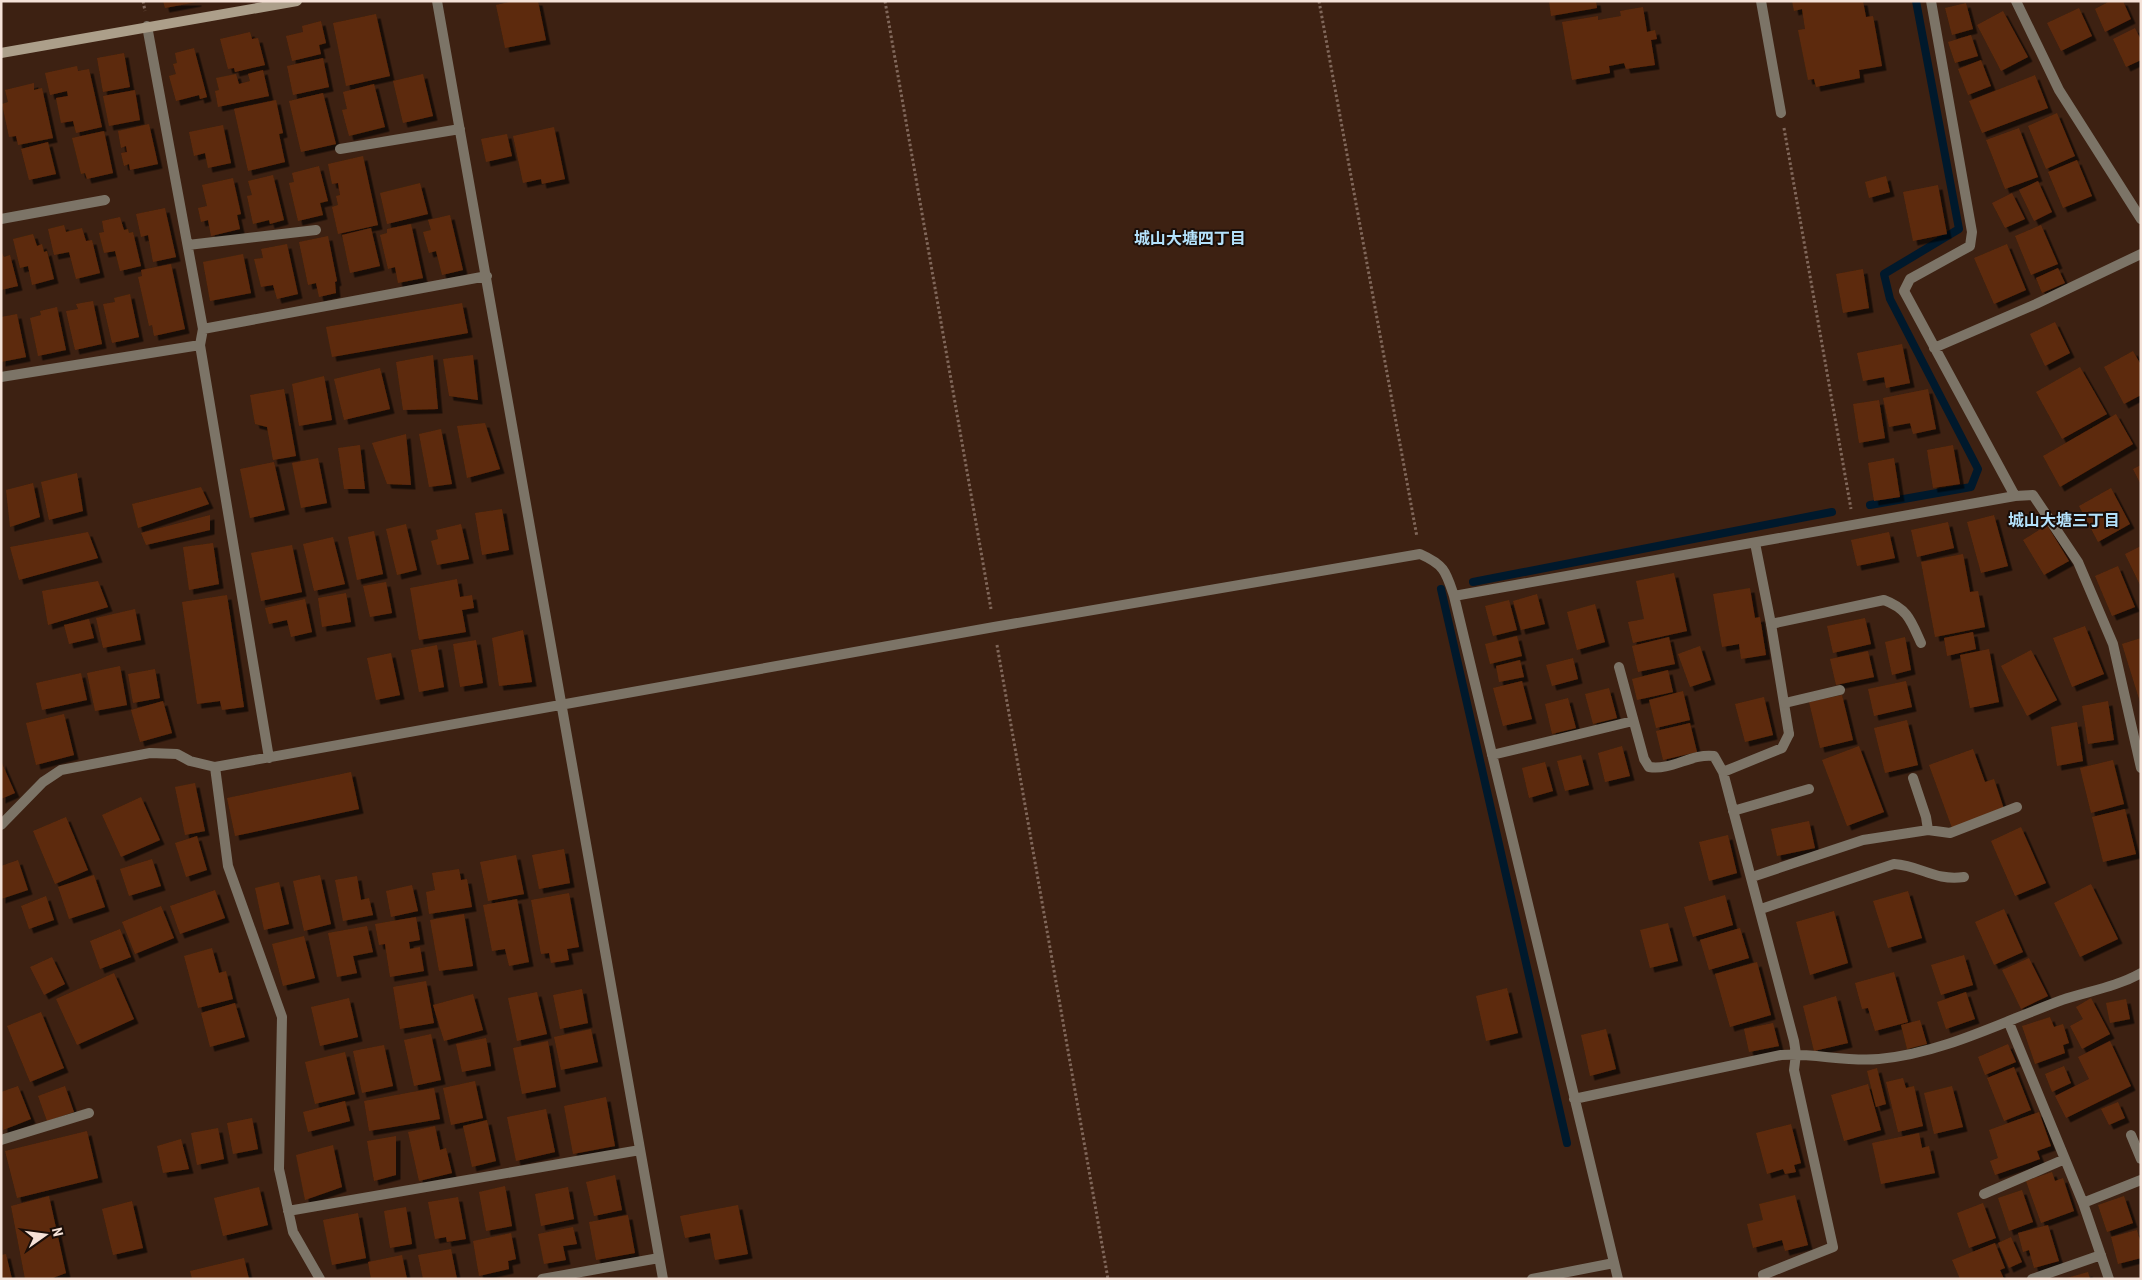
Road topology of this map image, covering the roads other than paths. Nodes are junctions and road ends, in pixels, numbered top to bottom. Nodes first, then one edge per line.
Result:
1 (297, 1) edge
2 (437, 1) edge
3 (1761, 1) edge
4 (1931, 1) edge
5 (2016, 1) edge
6 (148, 26) junction
7 (1, 53) edge
8 (1781, 113) road end
9 (460, 129) junction
10 (340, 149) dead end
11 (105, 200) dead end
12 (1, 219) edge
13 (2141, 219) edge
14 (316, 230) dead end
15 (188, 245) junction
16 (2141, 254) edge
17 (487, 276) junction
18 (203, 329) junction
19 (200, 345) junction
20 (1934, 348) junction
21 (1, 377) edge
22 (2015, 496) junction
23 (1755, 543) junction
24 (1454, 596) junction
25 (1771, 624) junction
26 (1921, 643) dead end
27 (1619, 667) dead end
28 (1840, 690) dead end
29 (1785, 703) junction
30 (561, 704) junction
31 (1633, 721) junction
32 (1492, 755) junction
33 (269, 758) junction
34 (215, 767) junction
35 (2141, 768) edge
36 (1723, 772) junction
37 (1912, 778) dead end
38 (1808, 789) dead end
39 (2017, 807) dead end
40 (1733, 811) junction
41 (1, 825) edge
42 (1928, 830) junction
43 (1752, 877) junction
44 (1964, 878) dead end
45 (1761, 909) junction
46 (2141, 973) edge
47 (2009, 1023) junction
48 (1796, 1054) junction
49 (1574, 1099) junction
50 (89, 1113) dead end
51 (2131, 1135) dead end
52 (1, 1140) edge
53 (640, 1150) junction
54 (2065, 1159) junction
55 (2141, 1159) edge
56 (2141, 1180) edge
57 (1984, 1194) dead end
58 (2084, 1203) junction
59 (288, 1211) junction
60 (2101, 1255) junction
61 (659, 1258) junction
62 (1614, 1263) junction
63 (320, 1279) edge
64 (542, 1279) edge
65 (663, 1279) edge
66 (1532, 1279) edge
67 (1618, 1279) edge
68 (1764, 1279) edge
69 (2032, 1279) edge
70 (2109, 1279) edge

1 - 6 street
2 - 9 street
3 - 8 street
4 - 20 street
5 - 13 street
6 - 7 street
6 - 15 street
9 - 10 street
9 - 17 street
11 - 12 street
14 - 15 street
15 - 18 street
16 - 20 street
17 - 18 street
17 - 30 street
18 - 19 street
19 - 21 street
19 - 33 street
20 - 22 street
22 - 23 street
22 - 35 street
23 - 24 street
23 - 25 street
24 - 30 street
24 - 32 street
25 - 26 street
25 - 29 street
27 - 31 street
28 - 29 street
29 - 36 street
30 - 33 street
30 - 53 street
31 - 32 street
31 - 36 street
32 - 49 street
33 - 34 street
34 - 41 street
34 - 59 street
36 - 40 street
37 - 42 street
38 - 40 street
39 - 42 street
40 - 43 street
42 - 43 street
43 - 45 street
44 - 45 street
45 - 48 street
46 - 47 street
47 - 48 street
47 - 54 street
48 - 49 street
48 - 68 street
49 - 62 street
50 - 52 street
51 - 55 street
53 - 59 street
53 - 61 street
54 - 57 street
54 - 58 street
56 - 58 street
58 - 60 street
59 - 63 street
60 - 69 street
60 - 70 street
61 - 64 street
61 - 65 street
62 - 66 street
62 - 67 street

